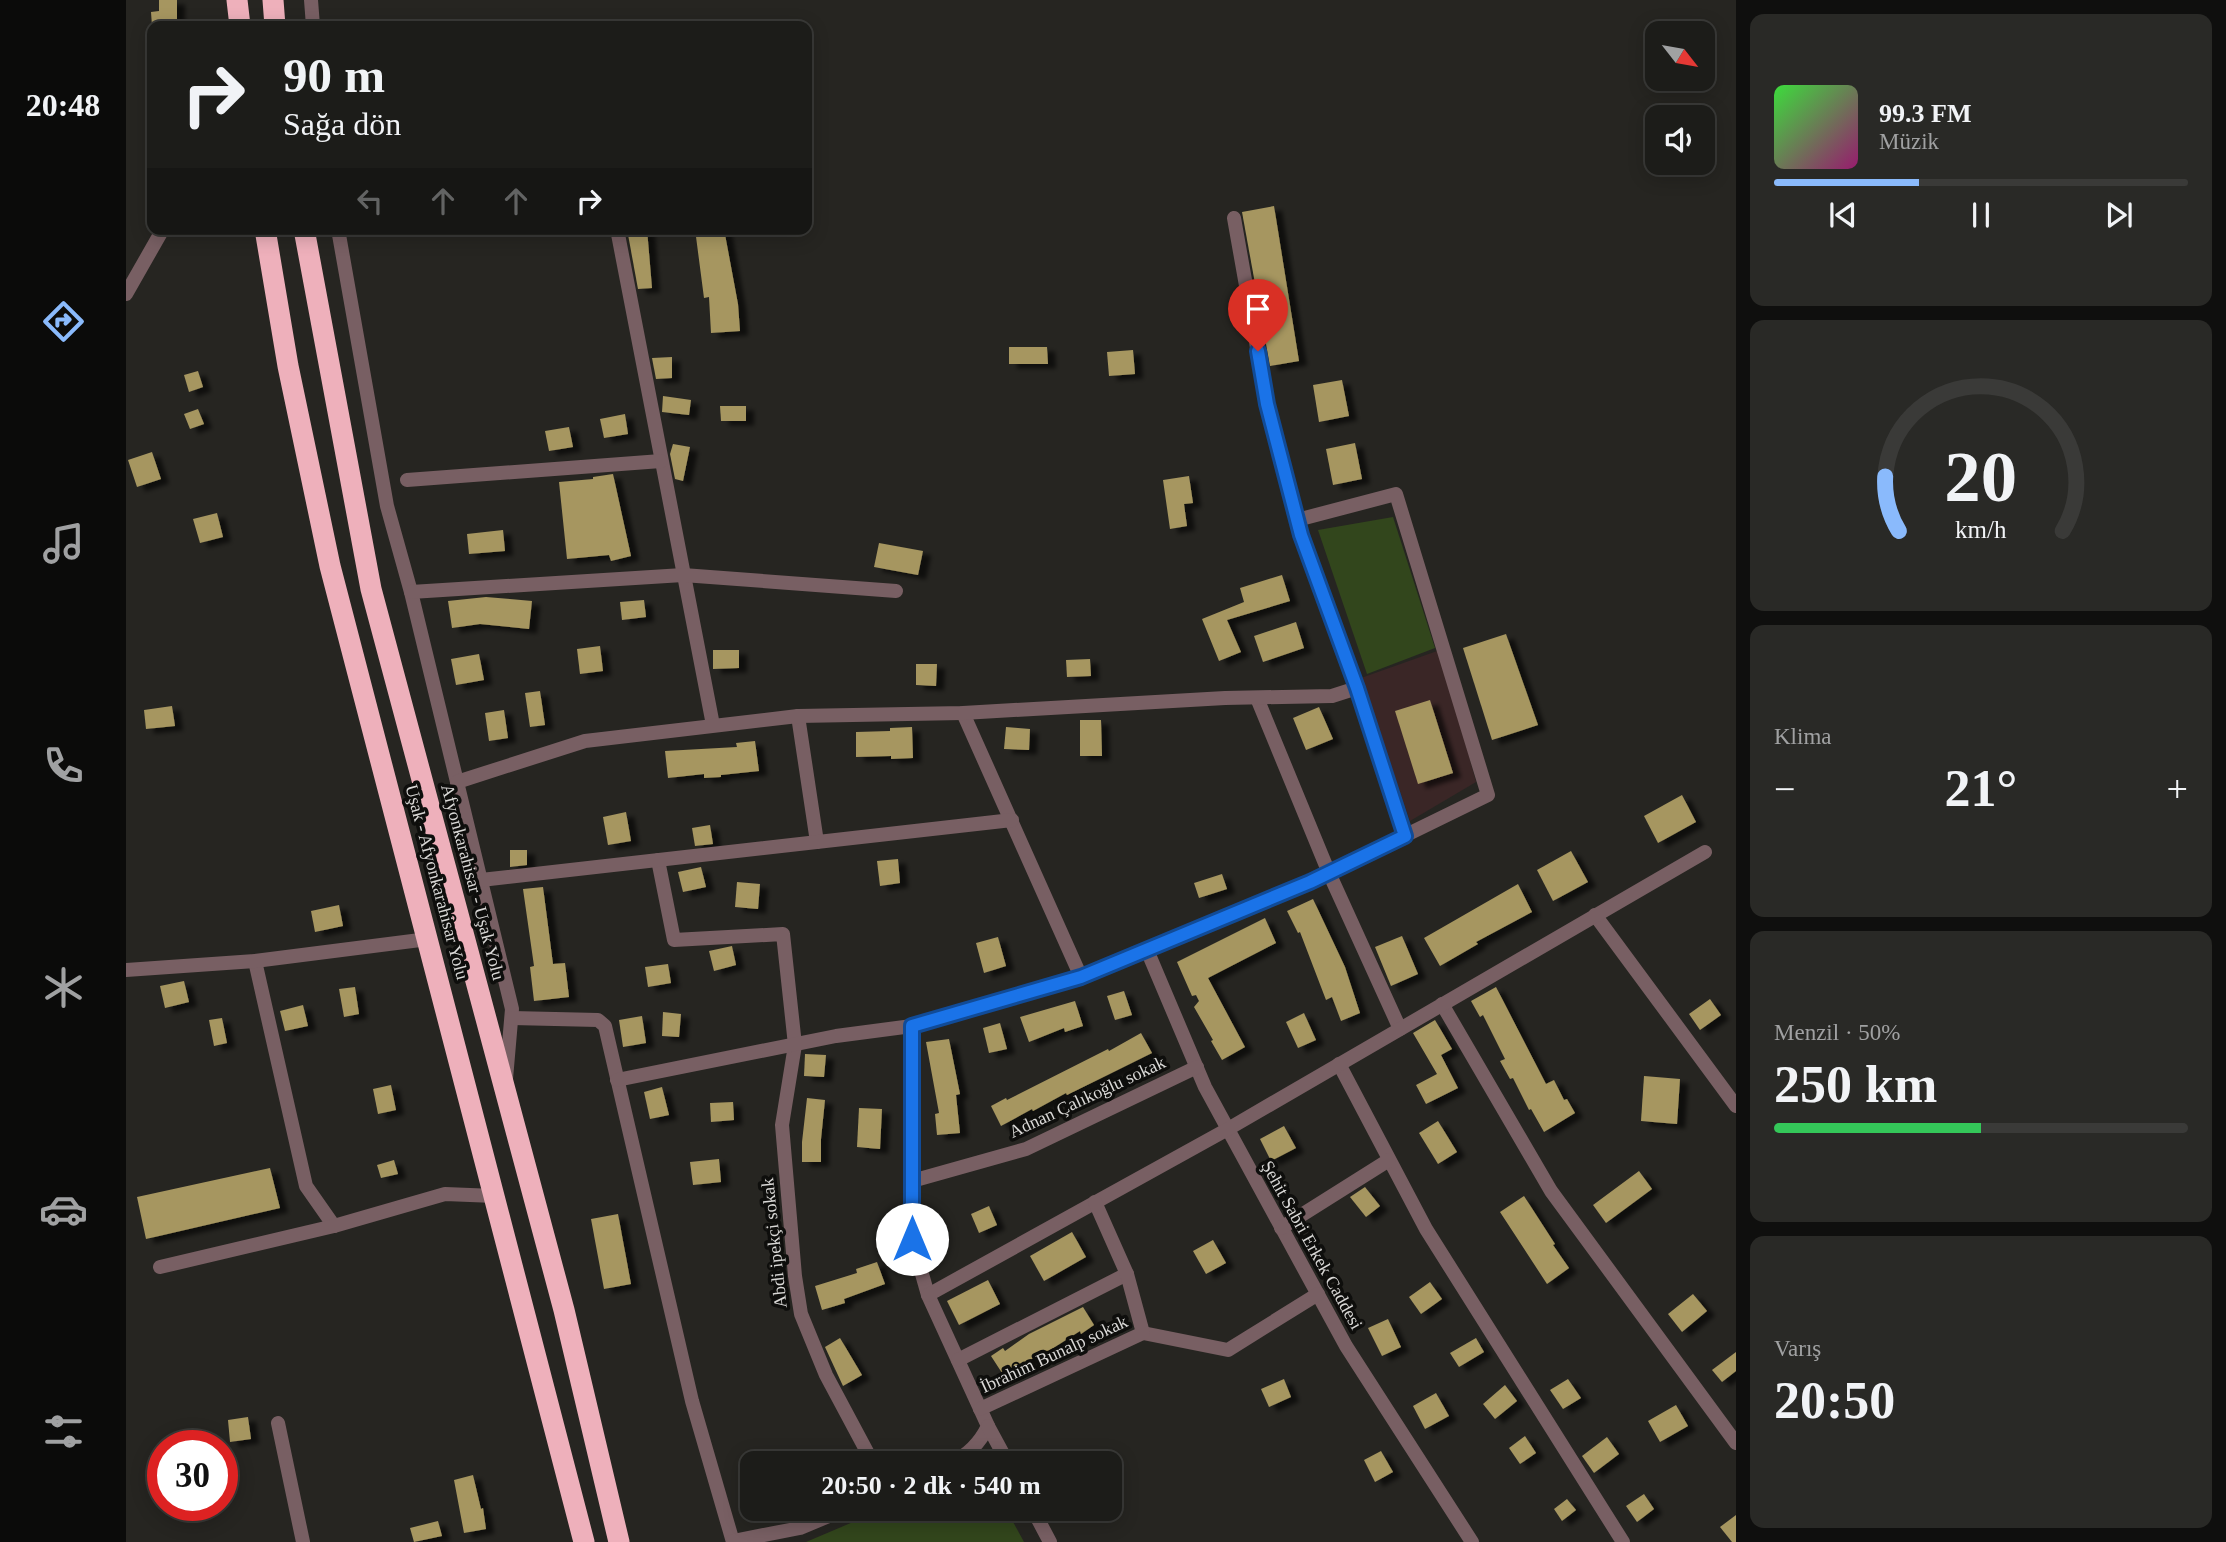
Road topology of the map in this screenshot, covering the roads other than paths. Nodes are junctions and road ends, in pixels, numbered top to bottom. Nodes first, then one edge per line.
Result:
1 (237, 0) edge
2 (273, 0) edge
3 (311, 0) edge
4 (239, 21) edge
5 (275, 21) edge
6 (313, 21) edge
7 (1234, 218) dead end
8 (160, 235) edge
9 (266, 235) edge
10 (305, 235) edge
11 (339, 235) edge
12 (618, 235) edge
13 (126, 295) edge
14 (661, 461) junction
15 (407, 480) dead end
16 (1297, 520) junction
17 (683, 575) junction
18 (411, 592) junction
19 (896, 592) dead end
20 (1357, 688) junction
21 (1258, 698) junction
22 (963, 713) junction
23 (798, 716) junction
24 (713, 725) junction
25 (457, 782) junction
26 (1012, 820) junction
27 (1405, 836) junction
28 (817, 842) junction
29 (1705, 852) dead end
30 (658, 860) junction
31 (1329, 873) junction
32 (481, 880) junction
33 (1595, 915) junction
34 (428, 939) junction
35 (1147, 950) junction
36 (255, 961) junction
37 (126, 970) edge
38 (1081, 977) junction
39 (1442, 1004) junction
40 (512, 1018) junction
41 (912, 1026) junction
42 (1400, 1029) junction
43 (795, 1045) junction
44 (1339, 1065) junction
45 (1197, 1067) junction
46 (617, 1080) junction
47 (505, 1090) junction
48 (1736, 1106) edge
49 (1228, 1129) junction
50 (1389, 1160) junction
51 (912, 1181) junction
52 (495, 1196) junction
53 (1095, 1202) junction
54 (334, 1226) junction
55 (1281, 1228) junction
56 (160, 1267) dead end
57 (1127, 1274) junction
58 (1318, 1294) junction
59 (928, 1295) junction
60 (1143, 1333) junction
61 (958, 1360) junction
62 (980, 1409) junction
63 (278, 1423) dead end
64 (988, 1426) junction
65 (1736, 1443) edge
66 (867, 1451) edge
67 (969, 1451) edge
68 (1002, 1451) edge
69 (817, 1521) edge
70 (1039, 1521) edge
71 (303, 1542) edge
72 (584, 1542) edge
73 (619, 1542) edge
74 (733, 1542) edge
75 (1050, 1542) edge
76 (1472, 1542) edge
77 (1623, 1542) edge

1 - 4 highway
2 - 5 highway
3 - 6 street
7 - 16 street
8 - 13 street
9 - 34 highway, Uşak - Afyonkarahisar Yolu
10 - 47 highway, Afyonkarahisar - Uşak Yolu
11 - 18 street
12 - 14 street
14 - 15 street
14 - 17 street
16 - 20 street
16 - 27 street
17 - 18 street
17 - 19 street
17 - 24 street
18 - 25 street
20 - 21 street
20 - 27 street
21 - 22 street
21 - 31 street
22 - 23 street
22 - 26 street
23 - 24 street
23 - 28 street
24 - 25 street
25 - 32 street
26 - 28 street
26 - 38 street
27 - 31 street
28 - 30 street
29 - 33 street
30 - 32 street
30 - 43 street, Abdi ipekçi sokak
31 - 35 street
31 - 42 street
32 - 40 street
33 - 39 street
33 - 48 street
34 - 36 street
34 - 52 highway, Uşak - Afyonkarahisar Yolu
35 - 38 street
35 - 45 street, Şehit Sabri Erkek Caddesi
36 - 37 street
36 - 54 street
38 - 41 street
39 - 42 street
39 - 65 street
40 - 46 street
40 - 47 street
41 - 43 street
41 - 51 street, İbrahim Bunalp sokak
42 - 44 street
43 - 46 street
43 - 66 street, Abdi ipekçi sokak
44 - 49 street
44 - 50 street
45 - 49 street, Şehit Sabri Erkek Caddesi
45 - 51 street, Adnan Çalıkoğlu sokak
46 - 74 street
47 - 73 highway, Afyonkarahisar - Uşak Yolu
49 - 53 street
49 - 55 street, Şehit Sabri Erkek Caddesi
50 - 55 street
50 - 77 street
51 - 59 street, İbrahim Bunalp sokak
52 - 54 street
52 - 72 highway, Uşak - Afyonkarahisar Yolu
53 - 57 street, İbrahim Bunalp sokak
53 - 59 street
54 - 56 street
55 - 58 street, Şehit Sabri Erkek Caddesi
57 - 60 street, İbrahim Bunalp sokak
57 - 61 street
58 - 60 street, İbrahim Bunalp sokak
58 - 76 street, Şehit Sabri Erkek Caddesi
59 - 61 street, İbrahim Bunalp sokak
60 - 62 street, İbrahim Bunalp sokak
61 - 62 street, İbrahim Bunalp sokak
62 - 64 street, İbrahim Bunalp sokak
63 - 71 street
64 - 67 street
64 - 68 street, İbrahim Bunalp sokak
69 - 74 street
70 - 75 street

